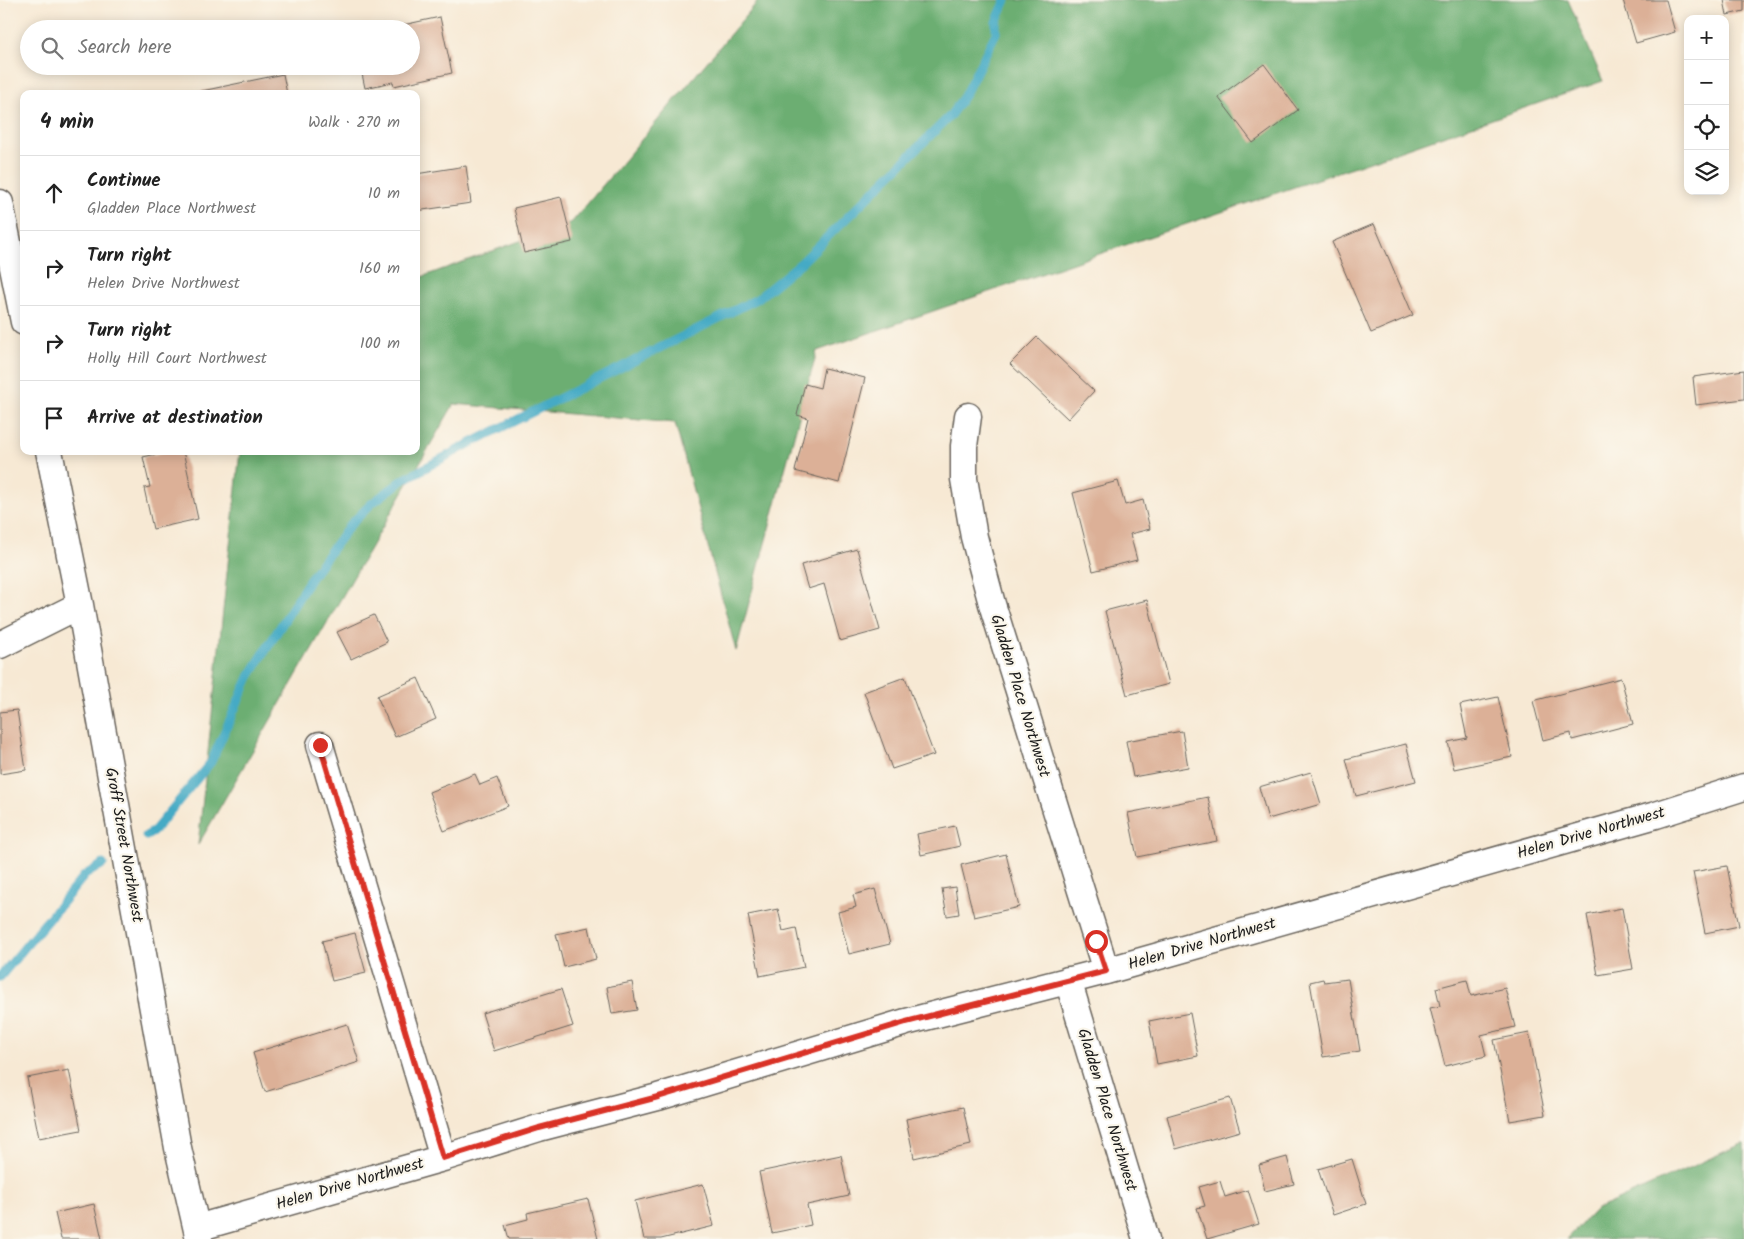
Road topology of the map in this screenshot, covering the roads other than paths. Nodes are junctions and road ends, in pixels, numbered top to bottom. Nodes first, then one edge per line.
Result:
1 (0, 204) edge
2 (20, 302) edge
3 (968, 416) dead end
4 (51, 455) edge
5 (80, 605) junction
6 (0, 645) edge
7 (320, 745) dead end
8 (1744, 788) edge
9 (1106, 971) junction
10 (1068, 980) junction
11 (443, 1158) junction
12 (198, 1233) edge
13 (1146, 1239) edge

1 - 2 street
3 - 9 street, Gladden Place Northwest
4 - 5 street, Groff Street Northwest
5 - 6 street
5 - 12 street, Groff Street Northwest
7 - 11 street
8 - 9 street, Helen Drive Northwest
9 - 10 street, Helen Drive Northwest
10 - 11 street, Helen Drive Northwest
10 - 13 street, Gladden Place Northwest
11 - 12 street, Helen Drive Northwest

